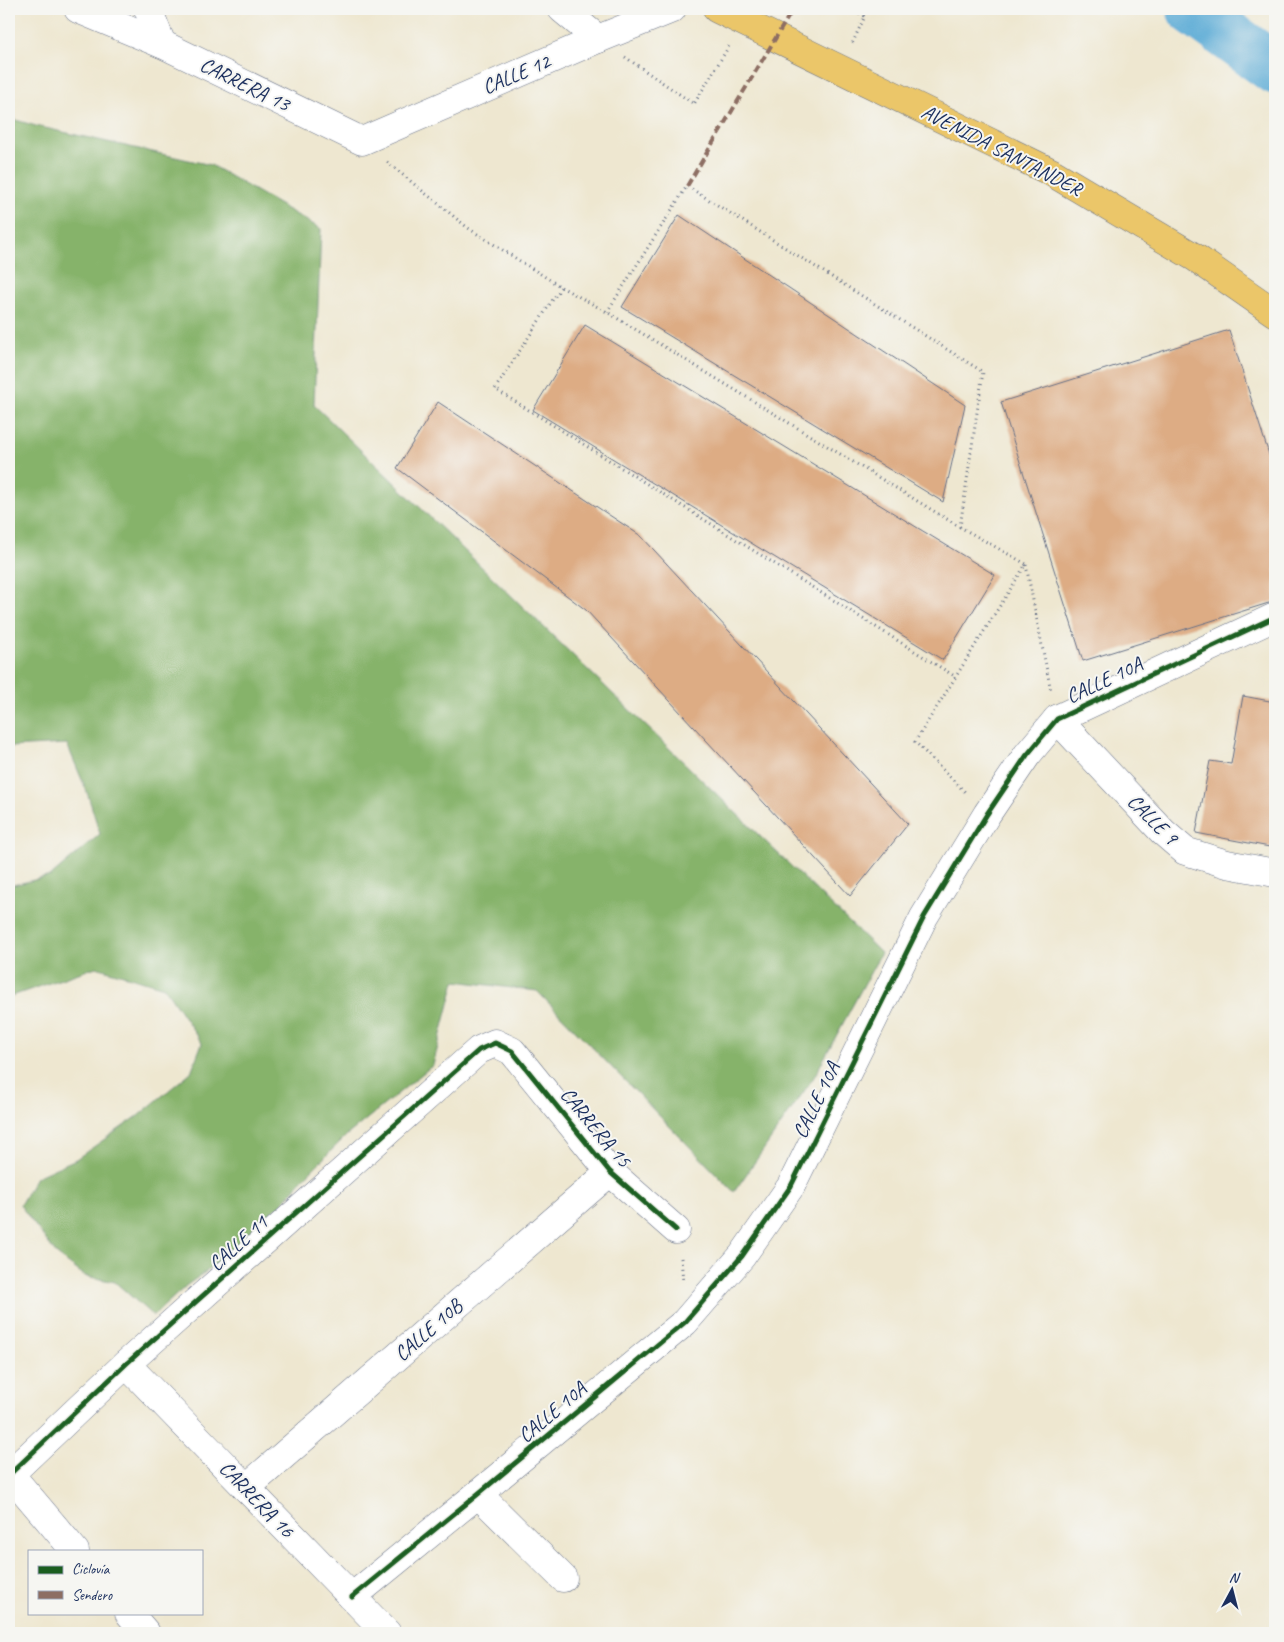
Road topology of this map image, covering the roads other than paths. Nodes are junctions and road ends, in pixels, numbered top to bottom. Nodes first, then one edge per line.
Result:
1 (78, 9) edge
2 (148, 9) edge
3 (562, 9) edge
4 (672, 9) edge
5 (717, 9) edge
6 (598, 39) junction
7 (162, 44) junction
8 (362, 141) joint
9 (1275, 313) edge
10 (1275, 617) edge
11 (1057, 720) junction
12 (1275, 873) edge
13 (494, 1043) joint
14 (610, 1172) junction
15 (676, 1230) road end
16 (126, 1364) junction
17 (9, 1474) edge
18 (246, 1488) junction
19 (478, 1494) junction
20 (74, 1550) edge
21 (563, 1578) dead end
22 (352, 1597) junction
23 (130, 1614) edge
24 (146, 1633) edge
25 (387, 1633) edge

1 - 7 street, CARRERA 13
2 - 7 street
3 - 6 street
4 - 6 street, CALLE 12
5 - 9 highway, AVENIDA SANTANDER
6 - 8 street, CALLE 12
7 - 8 street, CARRERA 13
10 - 11 street, CALLE 10A
11 - 12 street, CALLE 9
11 - 19 street, CALLE 10A
13 - 14 street, CARRERA 15
13 - 16 street, CALLE 11
14 - 15 street, CARRERA 15
14 - 18 street, CALLE 10B
16 - 17 street, CALLE 11
16 - 18 street, CARRERA 16
17 - 20 street
18 - 22 street, CARRERA 16
19 - 21 street
19 - 22 street, CALLE 10A
22 - 25 street, CARRERA 16
23 - 24 street

